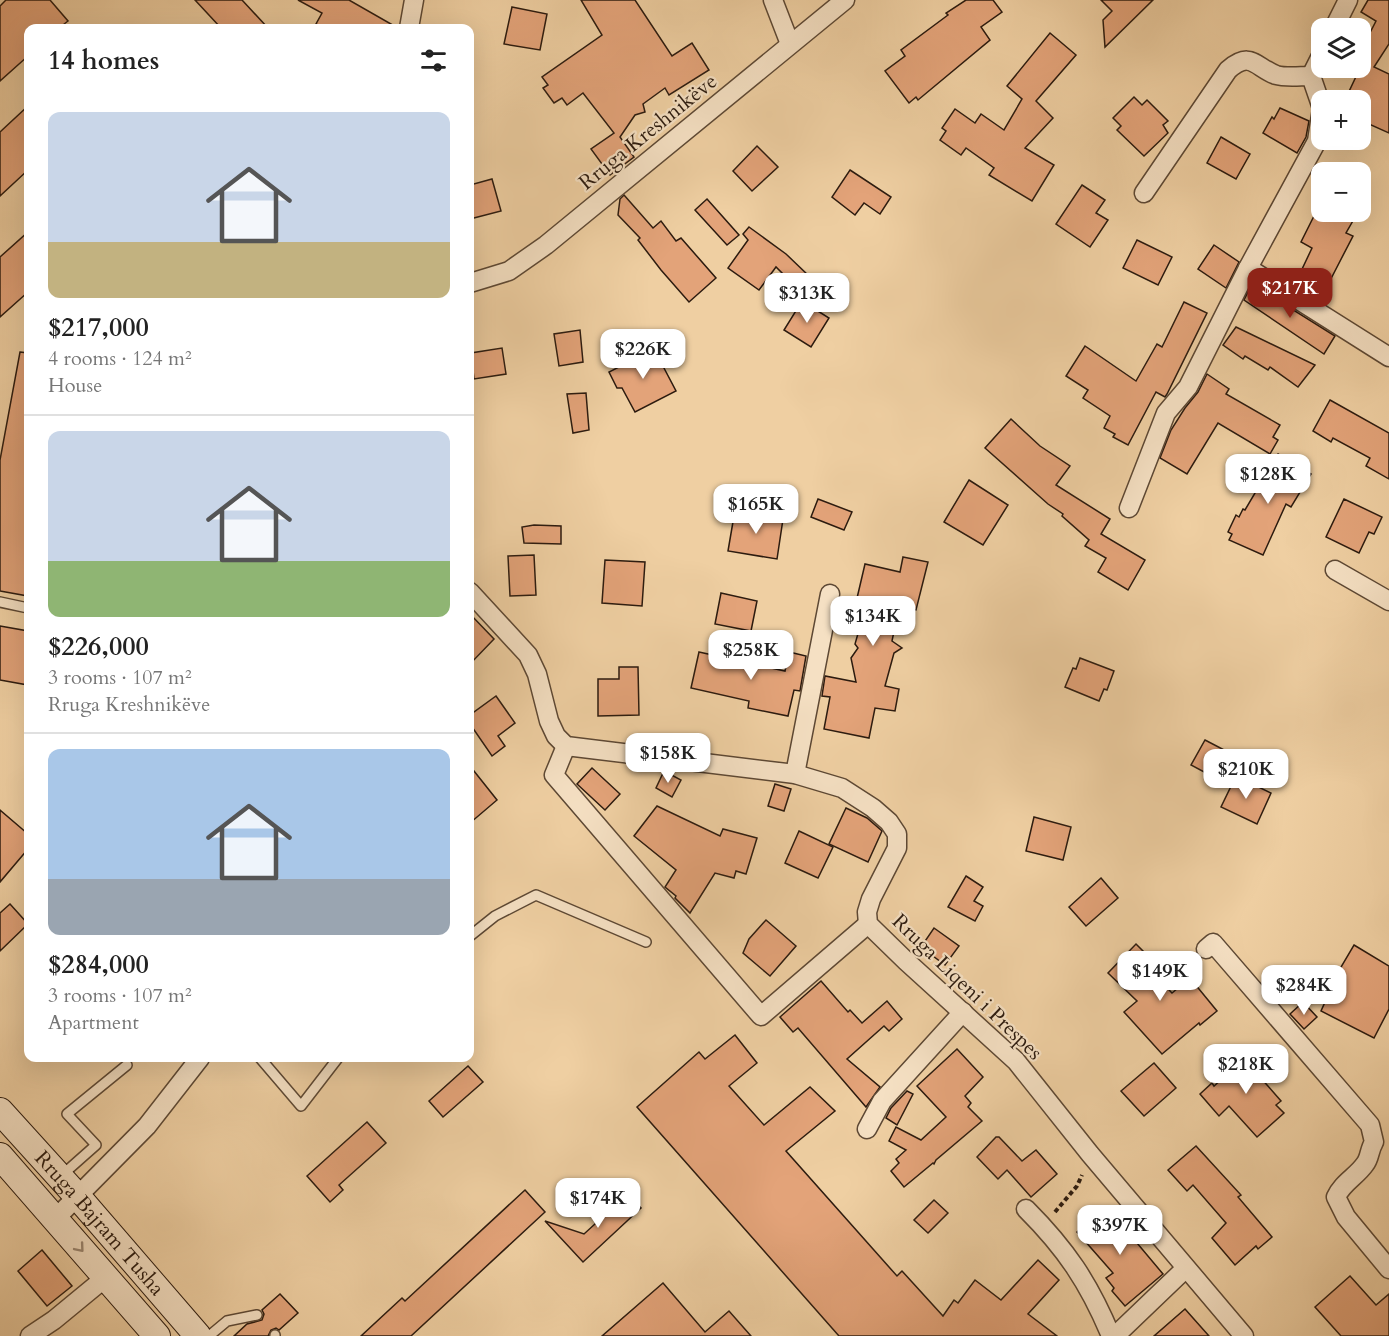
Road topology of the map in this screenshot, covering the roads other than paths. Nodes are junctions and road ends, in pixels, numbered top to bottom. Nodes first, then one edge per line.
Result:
1 (414, 0) edge
2 (773, 0) edge
3 (845, 0) edge
4 (1348, 0) edge
5 (1339, 18) edge
6 (410, 24) edge
7 (790, 44) junction
8 (1311, 76) edge
9 (1312, 150) edge
10 (1144, 193) dead end
11 (1248, 268) junction
12 (474, 283) edge
13 (1389, 357) edge
14 (1129, 508) dead end
15 (1335, 570) dead end
16 (830, 594) dead end
17 (474, 596) edge
18 (1389, 601) edge
19 (0, 602) edge
20 (24, 607) edge
21 (566, 746) junction
22 (795, 774) junction
23 (868, 924) junction
24 (474, 933) edge
25 (646, 942) dead end
26 (1206, 949) dead end
27 (963, 1012) junction
28 (197, 1062) edge
29 (263, 1062) edge
30 (335, 1062) edge
31 (127, 1065) dead end
32 (0, 1111) edge
33 (867, 1129) dead end
34 (0, 1156) edge
35 (60, 1178) junction
36 (78, 1197) junction
37 (1026, 1209) dead end
38 (55, 1219) junction
39 (1185, 1269) junction
40 (1389, 1269) edge
41 (105, 1278) junction
42 (257, 1315) dead end
43 (30, 1336) edge
44 (157, 1336) edge
45 (198, 1336) edge
46 (209, 1336) edge
47 (1113, 1336) edge
48 (1244, 1336) edge

1 - 6 street
2 - 7 street
3 - 7 street, Rruga Kreshnikëve
4 - 5 street
7 - 12 street, Rruga Kreshnikëve
8 - 10 street
9 - 11 street
11 - 13 street
11 - 14 street
15 - 18 street
16 - 22 street
17 - 21 street
19 - 20 lane
21 - 22 street, Rruga Liqeni i Prespes
21 - 23 street
22 - 23 street, Rruga Liqeni i Prespes
23 - 27 street, Rruga Liqeni i Prespes
24 - 25 lane
26 - 40 street
27 - 33 street
27 - 39 street, Rruga Liqeni i Prespes
28 - 36 street
29 - 30 lane
31 - 35 lane
32 - 35 main road, Rruga Bajram Tusha
34 - 38 main road, Rruga Bajram Tusha
35 - 36 main road, Rruga Bajram Tusha
36 - 38 street
36 - 45 main road, Rruga Bajram Tusha
37 - 47 street
38 -> 41 main road, Rruga Bajram Tusha
39 - 47 street
39 - 48 street, Rruga Liqeni i Prespes
41 - 43 street
41 - 44 main road, Rruga Bajram Tusha
42 - 46 lane

